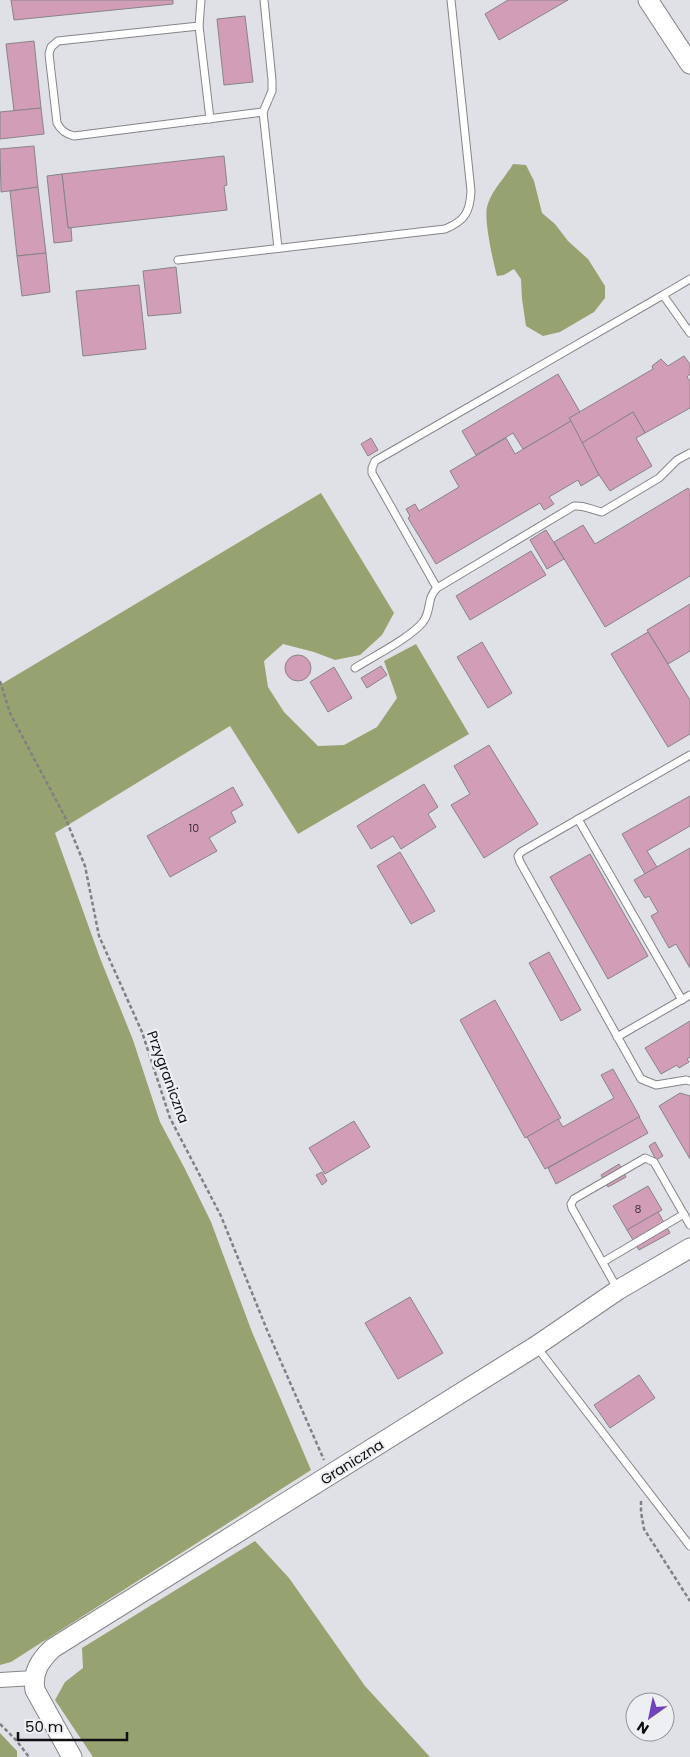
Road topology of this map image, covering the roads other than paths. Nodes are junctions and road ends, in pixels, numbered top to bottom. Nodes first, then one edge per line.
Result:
1 (201, 0) edge
2 (264, 0) edge
3 (451, 0) edge
4 (648, 0) edge
5 (199, 26) junction
6 (690, 64) edge
7 (262, 112) junction
8 (210, 119) junction
9 (278, 248) junction
10 (178, 260) dead end
11 (690, 279) edge
12 (663, 295) junction
13 (690, 333) edge
14 (690, 452) edge
15 (438, 588) junction
16 (355, 668) dead end
17 (690, 755) edge
18 (578, 819) junction
19 (690, 995) edge
20 (682, 1000) junction
21 (617, 1037) junction
22 (690, 1081) edge
23 (684, 1214) junction
24 (690, 1225) edge
25 (690, 1248) edge
26 (603, 1262) junction
27 (618, 1290) junction
28 (536, 1346) junction
29 (690, 1546) edge
30 (0, 1680) edge
31 (34, 1684) junction
32 (72, 1757) edge

1 - 5 lane
2 - 7 lane
3 - 9 lane
4 - 6 street
5 - 8 lane
5 - 8 lane
7 - 8 lane
7 - 9 lane
9 - 10 lane
11 - 12 lane
12 - 13 lane
12 - 15 lane
14 - 15 lane
15 - 16 lane
17 - 18 lane
18 - 20 lane
18 - 21 lane
19 - 20 lane
20 - 21 lane
21 - 22 lane
23 - 24 lane
23 - 26 lane
23 - 26 lane
25 - 27 street, Graniczna
26 - 27 lane
27 - 28 street, Graniczna
28 - 29 lane
28 - 31 street, Graniczna
30 - 31 street
31 - 32 street

